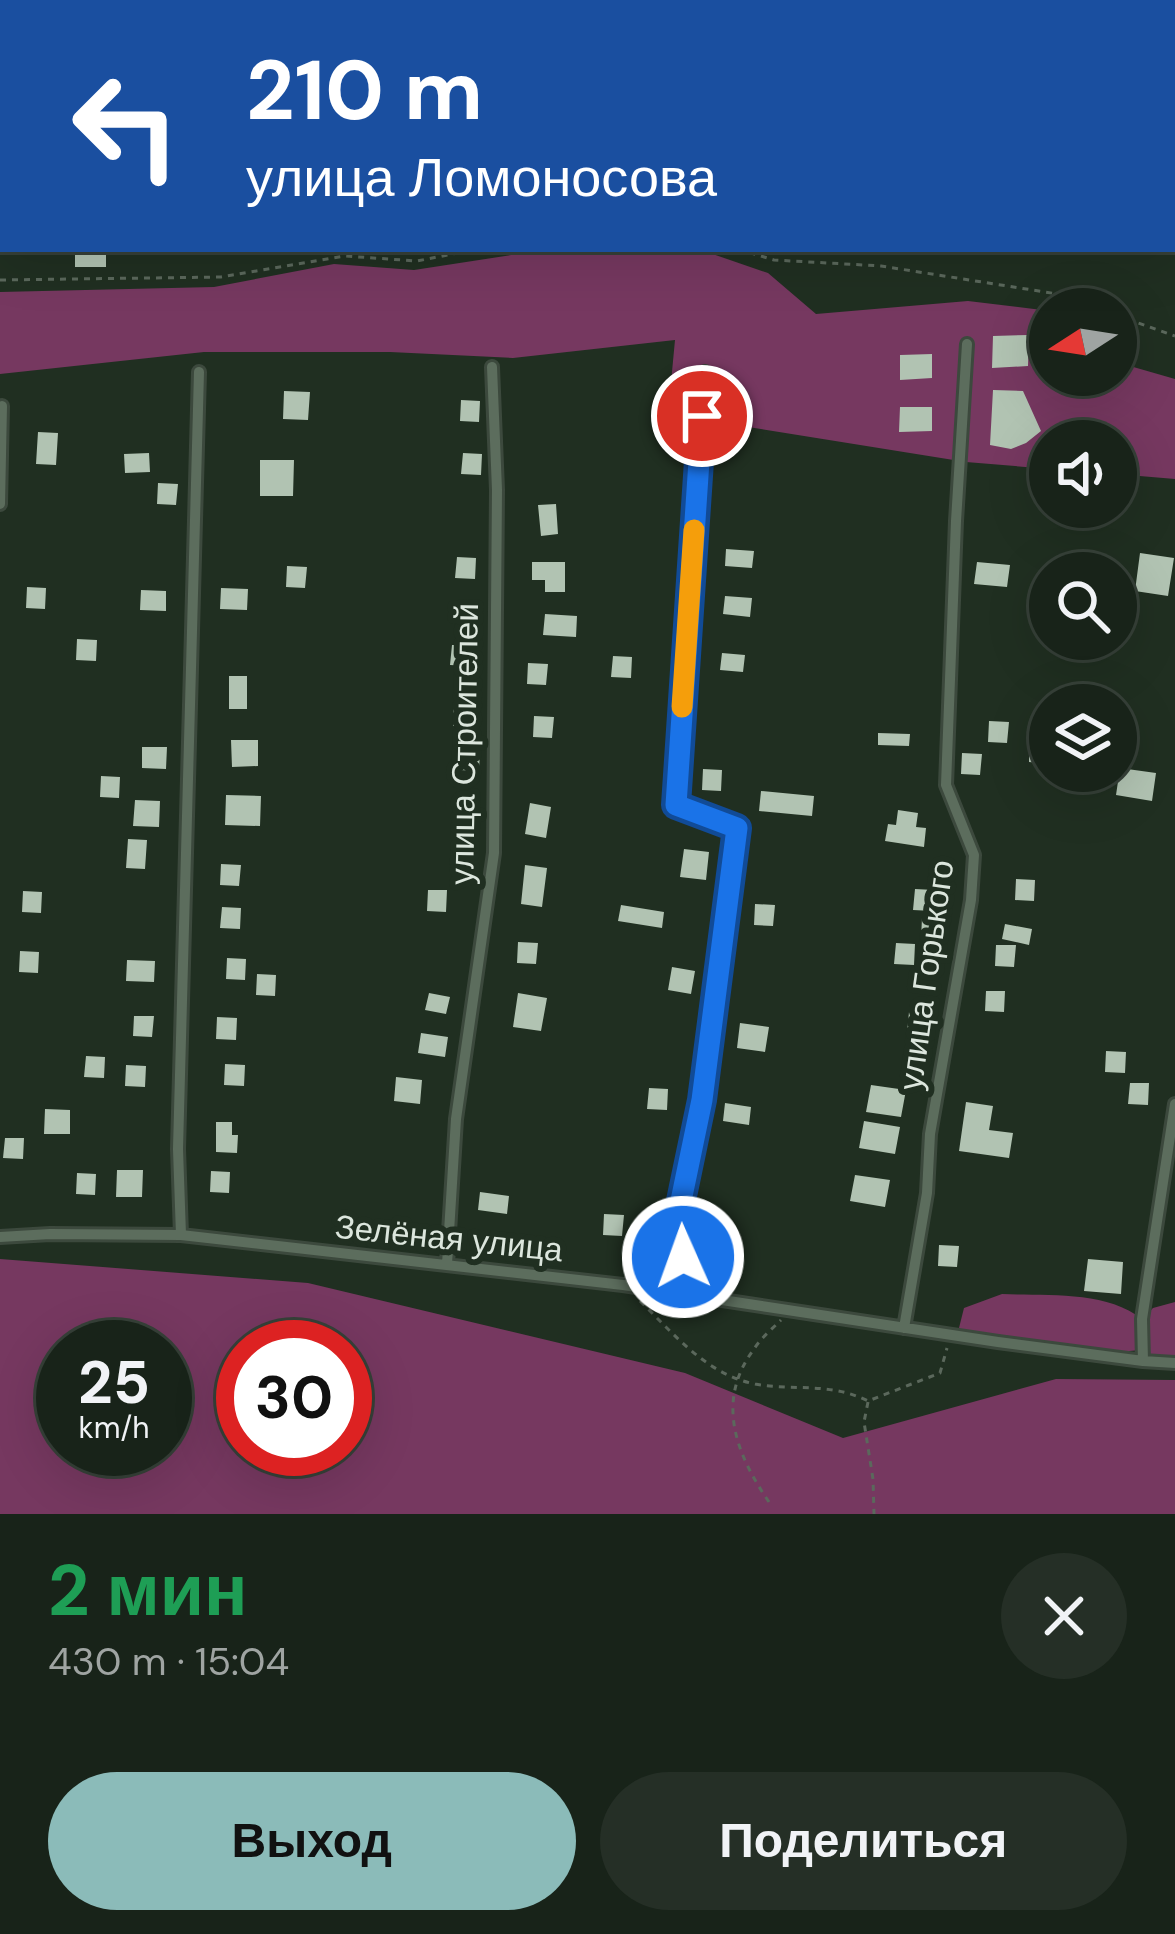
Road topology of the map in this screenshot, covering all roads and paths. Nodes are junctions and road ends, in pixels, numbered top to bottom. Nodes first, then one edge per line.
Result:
1 (463, 252) edge
2 (749, 252) edge
3 (0, 280) edge
4 (1029, 289) edge
5 (1137, 322) edge
6 (1175, 336) edge
7 (967, 344) dead end
8 (492, 367) dead end
9 (199, 371) dead end
10 (705, 372) dead end
11 (2, 406) edge
12 (0, 504) edge
13 (1175, 1104) edge
14 (181, 1235) junction
15 (0, 1237) edge
16 (447, 1264) junction
17 (623, 1285) junction
18 (690, 1294) junction
19 (790, 1310) junction
20 (904, 1328) junction
21 (950, 1335) junction
22 (1143, 1361) junction
23 (1175, 1363) edge
24 (739, 1379) junction
25 (868, 1401) junction
26 (769, 1502) dead end
27 (874, 1514) edge

1 - 3 path
2 - 4 path
5 - 6 path
7 - 20 street, улица Горького
8 - 16 street, улица Строителей
9 - 14 street
10 - 18 street
11 - 12 street
13 - 22 street
14 - 15 street, Зелёная улица
14 - 16 street, Зелёная улица
16 - 17 street, Зелёная улица
17 - 18 street, Зелёная улица
17 - 24 path
18 - 19 street, Зелёная улица
19 - 20 street, Зелёная улица
19 - 24 path
20 - 21 street, Зелёная улица
21 - 22 street, Зелёная улица
21 - 25 path
22 - 23 street, Зелёная улица
24 - 25 path
24 - 26 path
25 - 27 path

